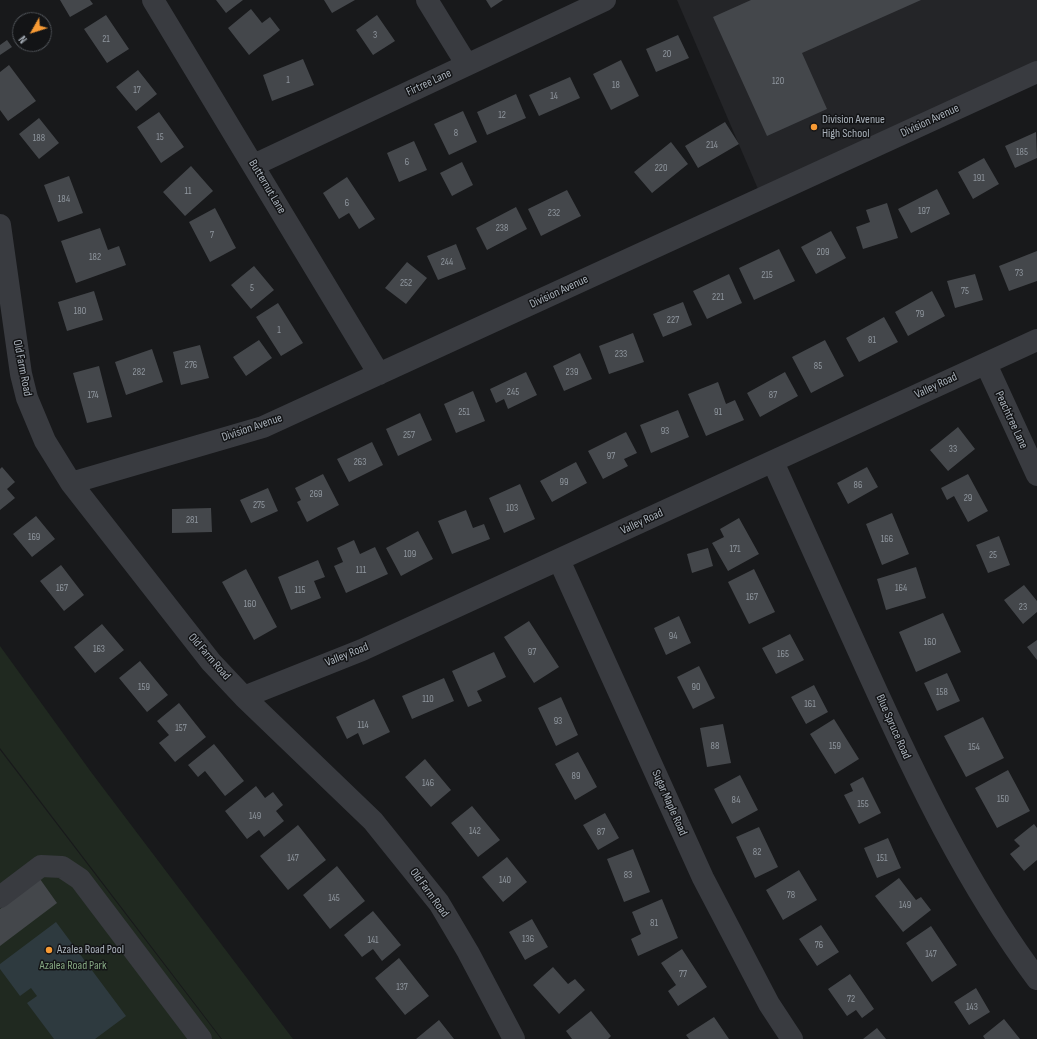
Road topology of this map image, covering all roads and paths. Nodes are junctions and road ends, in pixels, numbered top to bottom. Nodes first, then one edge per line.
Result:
1 (153, 0) edge
2 (427, 0) edge
3 (605, 0) edge
4 (466, 65) junction
5 (1037, 72) edge
6 (254, 165) junction
7 (0, 225) edge
8 (5, 293) edge
9 (1037, 340) edge
10 (986, 364) junction
11 (379, 374) junction
12 (773, 462) junction
13 (1037, 475) edge
14 (71, 483) junction
15 (559, 560) junction
16 (244, 697) junction
17 (0, 897) edge
18 (1037, 979) edge
19 (201, 1039) edge
20 (514, 1039) edge
21 (792, 1039) edge

1 - 6 street, Butternut Lane
2 - 4 street
3 - 4 street, Firtree Lane
4 - 6 street, Firtree Lane
5 - 11 street, Division Avenue
6 - 11 street, Butternut Lane
7 - 8 street, Old Farm Road
8 - 14 street, Old Farm Road
9 - 10 street, Valley Road
10 - 12 street, Valley Road
10 - 13 street, Peachtree Lane
11 - 14 street, Division Avenue
12 - 15 street, Valley Road
12 - 18 street, Blue Spruce Road
14 - 16 street, Old Farm Road
15 - 16 street, Valley Road
15 - 21 street, Sugar Maple Road
16 - 20 street, Old Farm Road
17 - 19 street

